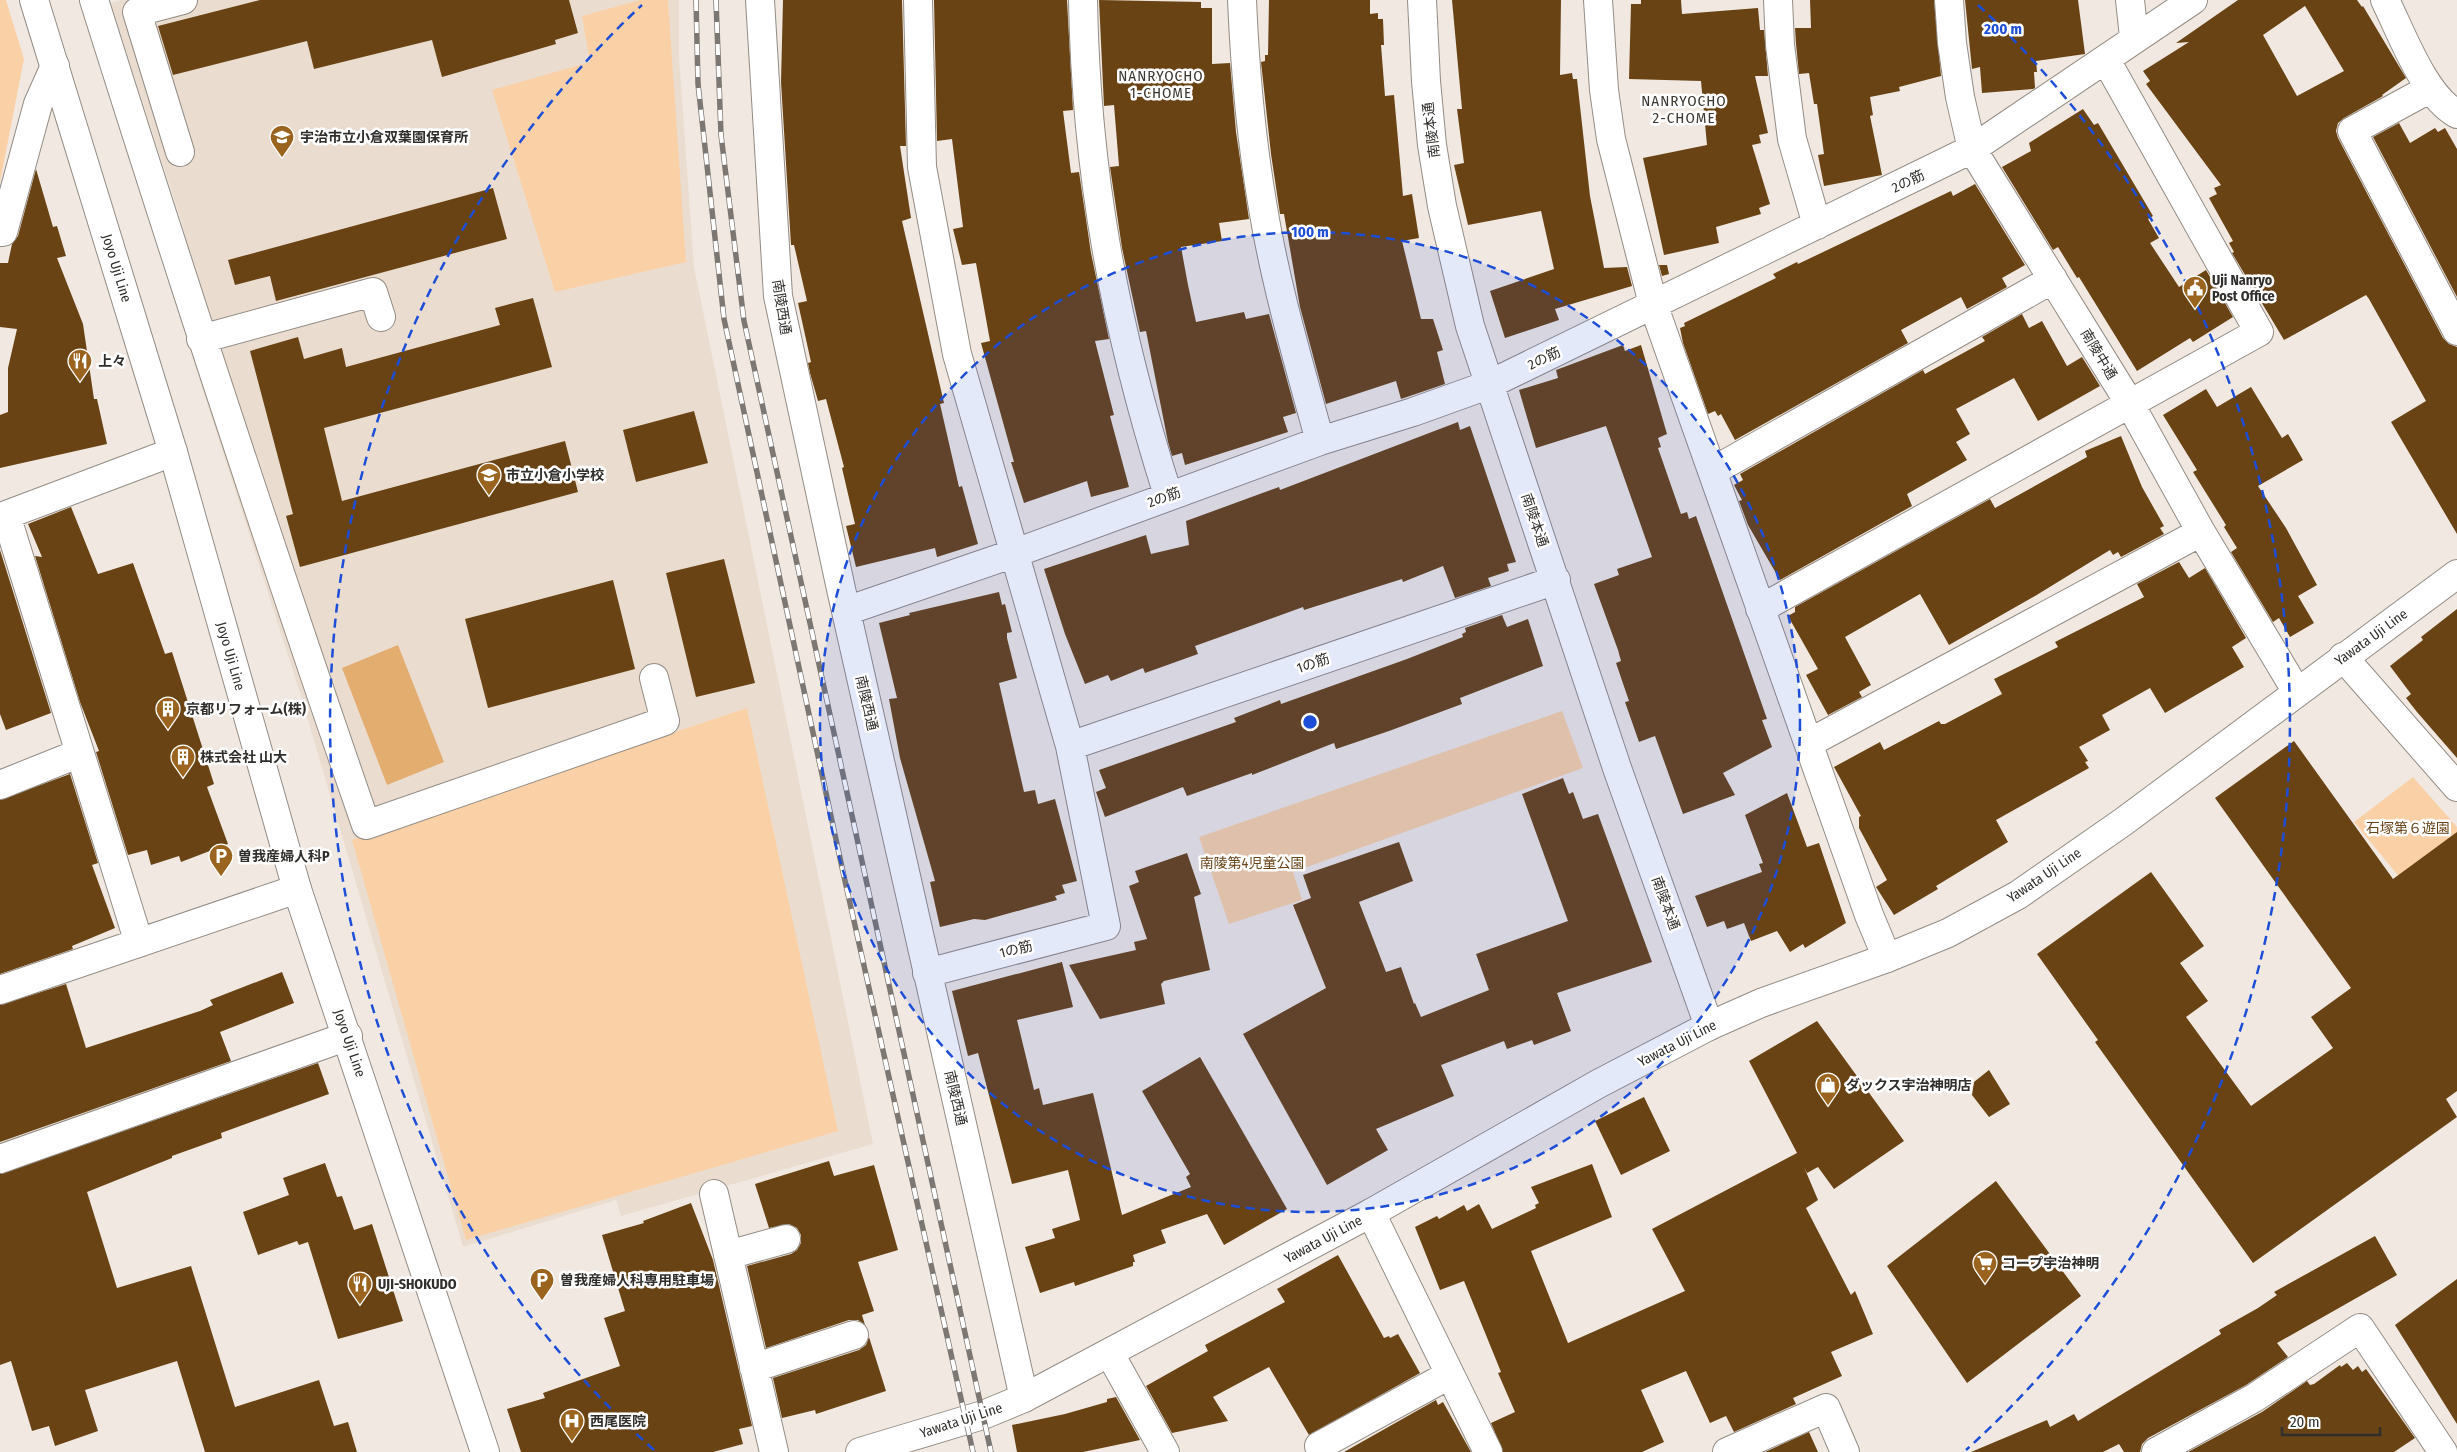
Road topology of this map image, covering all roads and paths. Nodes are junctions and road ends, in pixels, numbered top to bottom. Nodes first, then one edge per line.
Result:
1 (34, 0) edge
2 (94, 0) edge
3 (183, 0) edge
4 (760, 0) edge
5 (918, 0) edge
6 (1083, 0) edge
7 (1242, 0) edge
8 (1422, 0) edge
9 (1598, 0) edge
10 (1778, 0) edge
11 (1949, 0) edge
12 (2130, 0) edge
13 (2193, 0) edge
14 (2385, 0) edge
15 (2134, 37) junction
16 (2106, 60) junction
17 (55, 66) junction
18 (2430, 89) junction
19 (2457, 114) edge
20 (1972, 150) junction
21 (180, 152) dead end
22 (1817, 225) junction
23 (0, 232) edge
24 (2054, 279) junction
25 (1653, 304) junction
26 (381, 317) dead end
27 (2457, 331) edge
28 (201, 339) junction
29 (1488, 385) junction
30 (2130, 404) junction
31 (1320, 441) junction
32 (173, 452) junction
33 (1713, 471) junction
34 (1168, 495) junction
35 (2201, 532) junction
36 (1015, 552) junction
37 (2455, 578) edge
38 (1556, 580) junction
39 (1760, 609) junction
40 (846, 611) junction
41 (2343, 657) junction
42 (654, 678) dead end
43 (2297, 692) junction
44 (1809, 743) junction
45 (1070, 746) junction
46 (80, 753) junction
47 (0, 785) edge
48 (2457, 786) edge
49 (297, 889) junction
50 (139, 943) junction
51 (1887, 958) junction
52 (927, 973) junction
53 (0, 990) edge
54 (1709, 1026) junction
55 (348, 1036) junction
56 (0, 1159) edge
57 (714, 1194) dead end
58 (1371, 1213) junction
59 (786, 1239) dead end
60 (728, 1255) junction
61 (854, 1335) dead end
62 (1110, 1354) junction
63 (754, 1368) junction
64 (1449, 1375) junction
65 (1024, 1398) junction
66 (1319, 1446) dead end
67 (485, 1452) edge
68 (774, 1452) edge
69 (860, 1452) edge
70 (1165, 1452) edge
71 (1488, 1452) edge
72 (1727, 1452) edge
73 (1845, 1452) edge
74 (2156, 1452) edge
75 (2443, 1452) edge

1 - 17 street, Joyo Uji Line
2 - 28 street
3 - 21 street
4 - 40 street, 南陵西通
5 - 36 street
6 - 34 street
7 - 31 street
8 - 29 street, 南陵本通
9 - 25 street
10 - 22 street
11 - 20 street, 南陵中通
12 - 15 street
13 - 15 street, 2の筋
14 - 18 street
15 - 16 street, 2の筋
16 - 20 street, 2の筋
16 - 30 street
17 - 23 street
17 - 32 street, Joyo Uji Line
18 - 19 street
18 - 27 street
20 - 22 street, 2の筋
20 - 24 street, 南陵中通
22 - 25 street, 2の筋
24 - 30 street, 南陵中通
24 - 33 street
25 - 29 street, 2の筋
25 - 33 street
26 - 28 street
28 - 42 street
29 - 31 street, 2の筋
29 - 38 street, 南陵本通
30 - 35 street, 南陵中通
30 - 39 street
31 - 34 street, 2の筋
32 - 46 street
32 - 49 street, Joyo Uji Line
33 - 39 street
34 - 36 street, 2の筋
35 - 43 street, 南陵中通
35 - 44 street
36 - 40 street, 2の筋
36 - 45 street
37 - 41 street, Yawata Uji Line
38 - 45 street, 1の筋
38 - 54 street, 南陵本通
39 - 44 street
40 - 52 street, 南陵西通
41 - 43 street, Yawata Uji Line
41 - 48 street
43 - 51 street, Yawata Uji Line
44 - 51 street
45 - 52 street, 1の筋
46 - 47 street
46 - 50 street
49 - 50 street
49 - 55 street, Joyo Uji Line
50 - 53 street
51 - 54 street, Yawata Uji Line
52 - 65 street, 南陵西通
54 - 58 street, Yawata Uji Line
55 - 56 street
55 - 67 street, Joyo Uji Line
57 - 60 street
58 - 62 street, Yawata Uji Line
58 - 64 street
59 - 60 street
60 - 63 street
61 - 63 street
62 - 65 street, Yawata Uji Line
62 - 70 street
63 - 68 street
64 - 66 street
64 - 71 street
65 - 69 street, Yawata Uji Line
72 - 73 street
74 - 75 street

